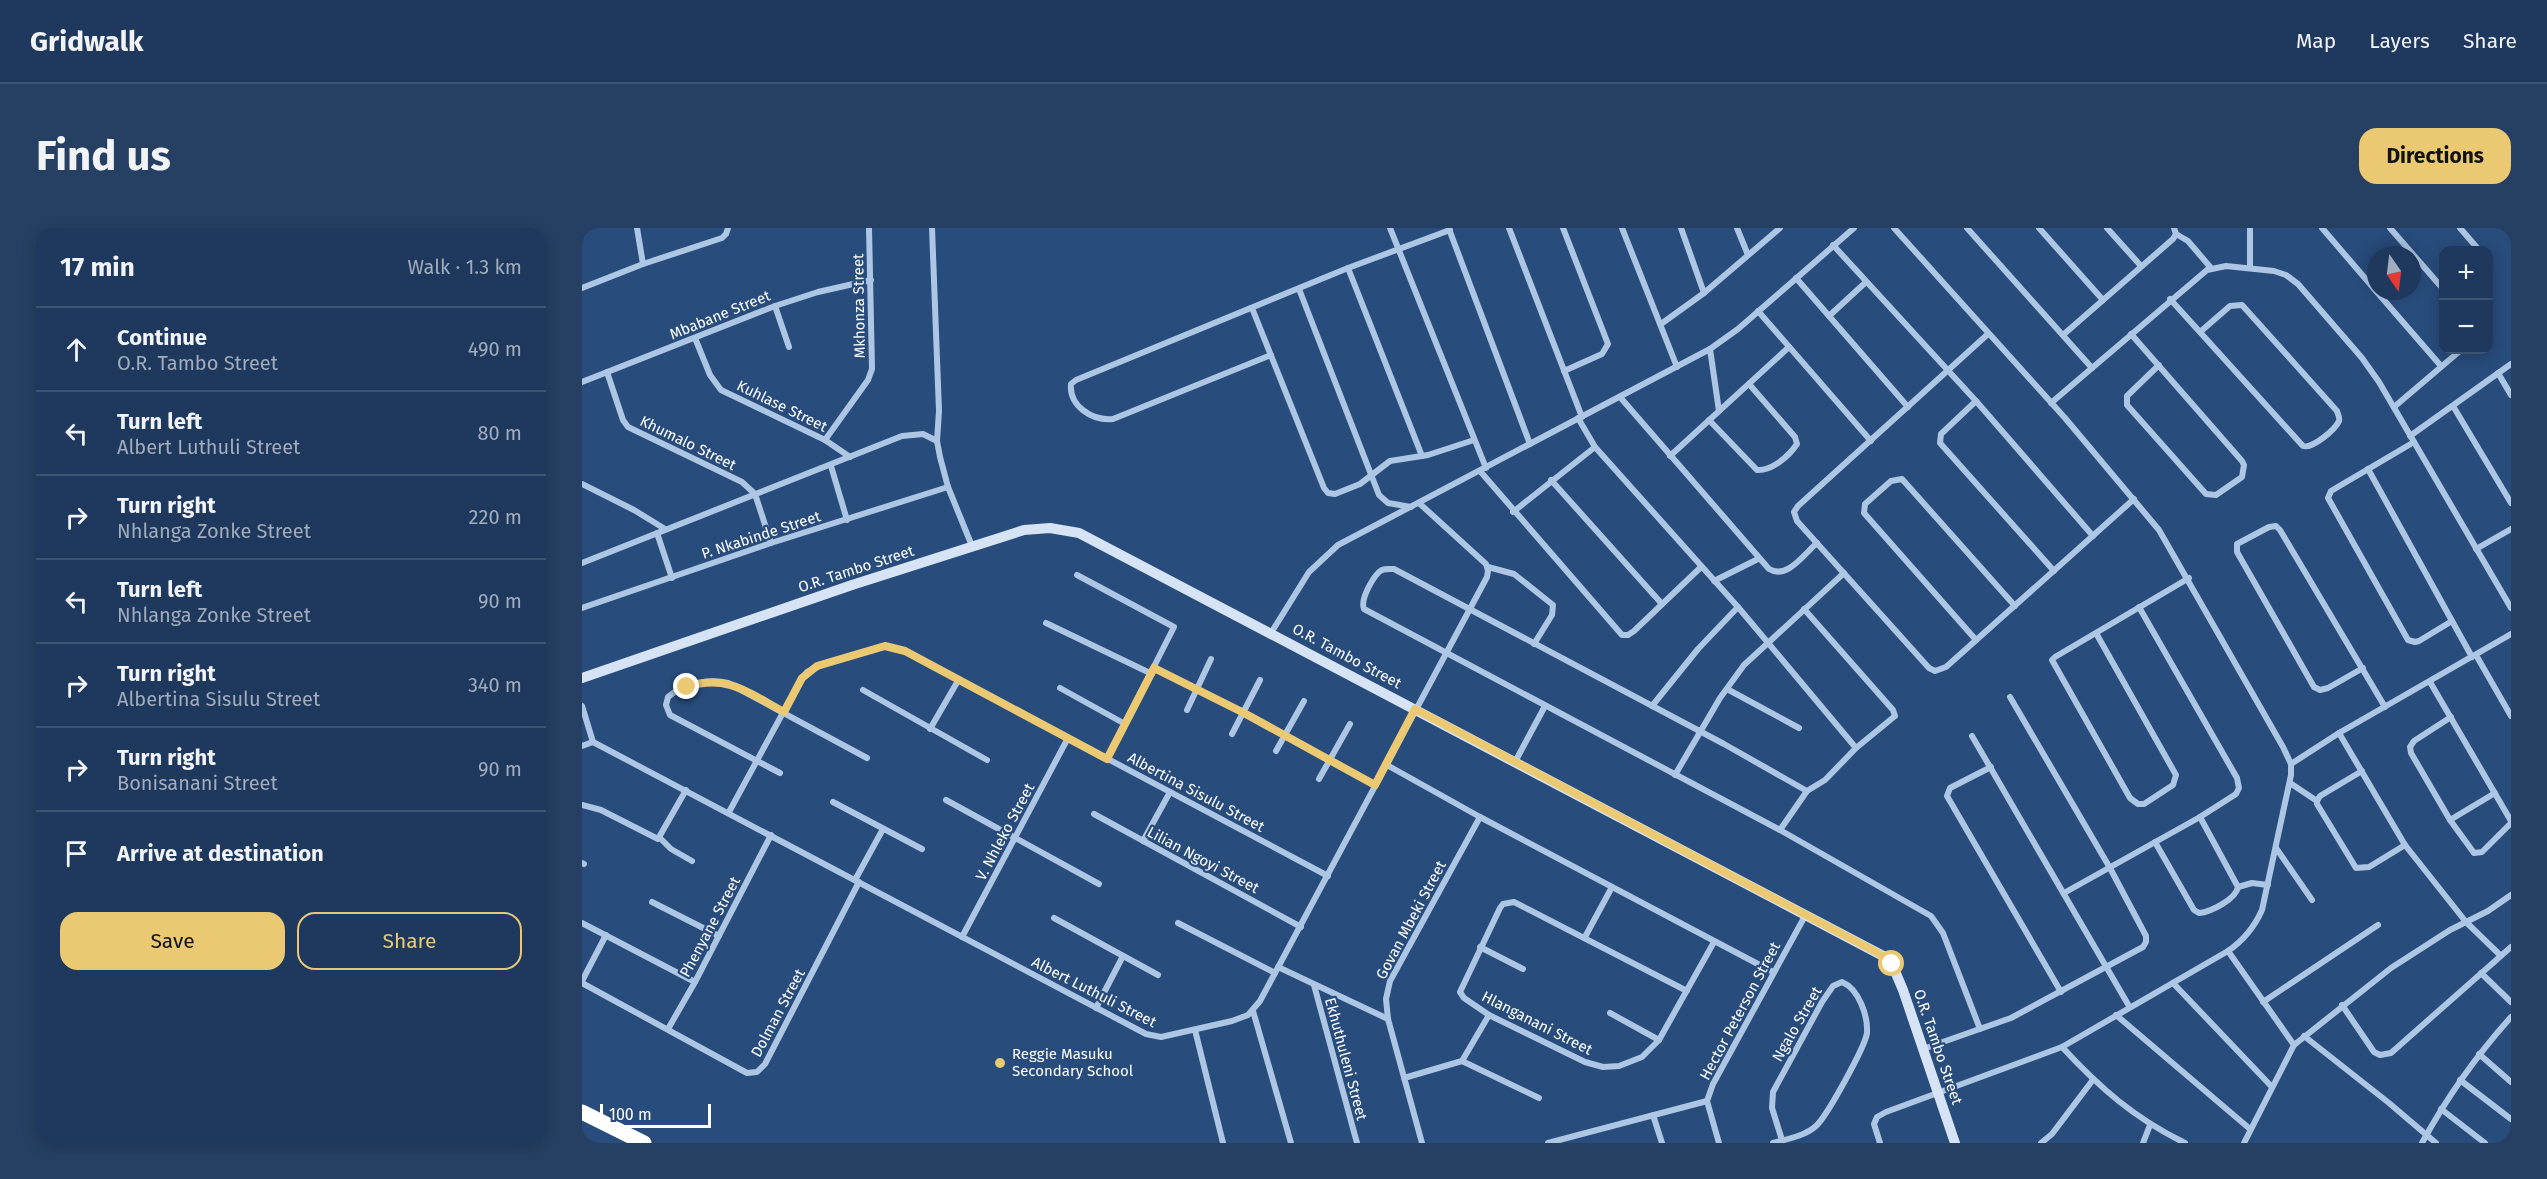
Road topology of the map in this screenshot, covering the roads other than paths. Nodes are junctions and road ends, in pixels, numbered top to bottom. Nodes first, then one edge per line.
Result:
1 (637, 228) edge
2 (728, 228) edge
3 (869, 228) edge
4 (932, 228) edge
5 (1390, 228) edge
6 (1509, 228) edge
7 (1563, 228) edge
8 (1622, 228) edge
9 (1681, 228) edge
10 (1737, 228) edge
11 (1780, 228) edge
12 (1854, 228) edge
13 (1894, 228) edge
14 (1967, 228) edge
15 (2039, 228) edge
16 (2107, 228) edge
17 (2250, 228) edge
18 (2322, 228) edge
19 (2390, 228) edge
20 (2460, 228) edge
21 (1449, 229) edge
22 (2175, 231) edge
23 (1833, 246) junction
24 (2476, 246) edge
25 (1397, 249) junction
26 (1748, 255) junction
27 (643, 264) junction
28 (2141, 266) junction
29 (1348, 268) junction
30 (2211, 268) junction
31 (2250, 268) junction
32 (1796, 278) junction
33 (871, 280) junction
34 (2367, 280) edge
35 (1866, 282) junction
36 (2439, 284) edge
37 (582, 288) edge
38 (1299, 289) junction
39 (1704, 292) junction
40 (2170, 299) junction
41 (2103, 300) junction
42 (2384, 300) edge
43 (775, 306) junction
44 (1252, 308) junction
45 (1758, 311) junction
46 (1828, 316) junction
47 (1661, 324) junction
48 (2200, 332) junction
49 (1988, 334) junction
50 (2131, 334) junction
51 (2063, 335) junction
52 (695, 338) junction
53 (789, 347) dead end
54 (1789, 347) junction
55 (1710, 349) junction
56 (2456, 354) edge
57 (1271, 355) junction
58 (2511, 364) edge
59 (2159, 365) junction
60 (2441, 366) junction
61 (1677, 367) junction
62 (2092, 368) junction
63 (1948, 370) junction
64 (1564, 371) junction
65 (607, 372) junction
66 (2498, 373) junction
67 (582, 382) edge
68 (1749, 384) junction
69 (2511, 396) edge
70 (1620, 397) junction
71 (1976, 401) junction
72 (2051, 403) junction
73 (2453, 406) junction
74 (1908, 407) junction
75 (2394, 407) junction
76 (1719, 411) junction
77 (1580, 418) junction
78 (1709, 420) junction
79 (2412, 439) junction
80 (825, 440) junction
81 (1474, 440) junction
82 (938, 441) junction
83 (1870, 441) junction
84 (1530, 444) junction
85 (1595, 447) junction
86 (1422, 456) junction
87 (1670, 456) junction
88 (850, 457) junction
89 (831, 466) junction
90 (2368, 469) junction
91 (1483, 470) junction
92 (1372, 474) junction
93 (1551, 480) junction
94 (582, 484) edge
95 (948, 487) junction
96 (755, 494) junction
97 (2134, 499) junction
98 (1419, 502) junction
99 (2511, 503) edge
100 (1412, 507) junction
101 (1513, 512) junction
102 (847, 520) junction
103 (665, 529) junction
104 (2511, 529) edge
105 (657, 533) junction
106 (2093, 536) junction
107 (771, 543) junction
108 (1817, 543) junction
109 (972, 546) junction
110 (2476, 549) junction
111 (1758, 559) junction
112 (582, 563) edge
113 (1488, 567) junction
114 (1700, 568) junction
115 (2054, 571) junction
116 (1844, 573) junction
117 (1077, 575) dead end
118 (672, 578) junction
119 (2189, 578) junction
120 (1714, 581) junction
121 (1662, 604) junction
122 (2015, 606) junction
123 (1737, 607) junction
124 (582, 608) edge
125 (2139, 608) junction
126 (1804, 609) junction
127 (2511, 609) edge
128 (1470, 610) junction
129 (2452, 621) junction
130 (1046, 623) dead end
131 (1271, 633) junction
132 (2096, 633) junction
133 (2511, 634) edge
134 (1976, 640) junction
135 (1767, 642) junction
136 (1534, 644) junction
137 (1446, 654) junction
138 (2474, 656) junction
139 (1211, 659) dead end
140 (2363, 669) junction
141 (1153, 671) junction
142 (582, 678) edge
143 (959, 679) junction
144 (1260, 680) dead end
145 (2430, 682) junction
146 (1060, 688) dead end
147 (1727, 688) junction
148 (863, 690) dead end
149 (1197, 690) junction
150 (2010, 697) dead end
151 (1304, 701) dead end
152 (582, 706) edge
153 (1545, 706) junction
154 (1652, 706) junction
155 (2385, 707) junction
156 (1415, 709) junction
157 (1187, 710) dead end
158 (784, 712) junction
159 (1244, 713) junction
160 (2511, 716) edge
161 (2451, 717) junction
162 (1125, 724) junction
163 (1350, 724) dead end
164 (1798, 728) dead end
165 (930, 729) junction
166 (1700, 732) junction
167 (1232, 734) dead end
168 (2339, 734) junction
169 (1284, 735) junction
170 (1972, 736) dead end
171 (1068, 738) junction
172 (593, 742) junction
173 (582, 746) edge
174 (1856, 748) junction
175 (1276, 751) dead end
176 (867, 758) dead end
177 (1107, 759) junction
178 (987, 760) dead end
179 (1330, 760) junction
180 (757, 762) junction
181 (1515, 762) junction
182 (1385, 764) junction
183 (2291, 764) junction
184 (1991, 767) junction
185 (2362, 771) junction
186 (780, 773) dead end
187 (1675, 775) junction
188 (1319, 779) dead end
189 (2290, 783) junction
190 (1375, 785) junction
191 (686, 790) junction
192 (1807, 791) junction
193 (1170, 792) junction
194 (2494, 793) junction
195 (946, 800) dead end
196 (2317, 801) junction
197 (833, 802) dead end
198 (582, 805) edge
199 (729, 812) junction
200 (1094, 814) dead end
201 (1480, 817) junction
202 (2200, 817) junction
203 (2450, 820) junction
204 (2511, 822) edge
205 (883, 829) junction
206 (1780, 830) junction
207 (771, 835) junction
208 (1015, 837) junction
209 (660, 838) junction
210 (1143, 842) junction
211 (2156, 842) junction
212 (2405, 845) junction
213 (2276, 848) junction
214 (922, 849) dead end
215 (692, 861) dead end
216 (2110, 868) junction
217 (1328, 876) junction
218 (857, 881) junction
219 (1099, 884) dead end
220 (2268, 885) junction
221 (2238, 886) junction
222 (1612, 887) junction
223 (2064, 893) junction
224 (2511, 895) edge
225 (2312, 900) dead end
226 (652, 902) dead end
227 (1805, 916) junction
228 (1054, 918) dead end
229 (2466, 922) junction
230 (582, 923) edge
231 (1178, 923) dead end
232 (2378, 925) dead end
233 (1301, 927) junction
234 (606, 935) junction
235 (719, 936) junction
236 (962, 937) junction
237 (1585, 937) junction
238 (1714, 942) junction
239 (1480, 947) junction
240 (2511, 947) edge
241 (2228, 951) junction
242 (2500, 955) junction
243 (1123, 956) junction
244 (2106, 968) junction
245 (1523, 969) dead end
246 (1277, 970) junction
247 (1773, 972) junction
248 (2481, 973) junction
249 (1158, 975) dead end
250 (582, 982) edge
251 (695, 982) junction
252 (2173, 983) junction
253 (1314, 985) junction
254 (1687, 991) junction
255 (2061, 992) junction
256 (2263, 1002) junction
257 (2511, 1002) edge
258 (2342, 1005) junction
259 (2129, 1006) junction
260 (1096, 1008) junction
261 (1253, 1011) junction
262 (1610, 1013) dead end
263 (1489, 1015) junction
264 (2116, 1015) junction
265 (2511, 1017) edge
266 (1388, 1019) junction
267 (668, 1029) junction
268 (1980, 1029) junction
269 (1195, 1030) junction
270 (2304, 1036) junction
271 (1659, 1040) junction
272 (2294, 1045) junction
273 (2062, 1047) junction
274 (1923, 1048) junction
275 (2479, 1054) junction
276 (1462, 1061) junction
277 (1404, 1078) junction
278 (2460, 1080) junction
279 (2092, 1081) junction
280 (2511, 1082) edge
281 (2272, 1087) junction
282 (1937, 1091) junction
283 (1539, 1098) dead end
284 (1707, 1101) junction
285 (2441, 1109) junction
286 (582, 1112) edge
287 (1653, 1115) junction
288 (2511, 1119) edge
289 (2150, 1125) junction
290 (2250, 1129) junction
291 (2426, 1134) junction
292 (1782, 1140) junction
293 (2044, 1142) edge
294 (644, 1143) edge
295 (1223, 1143) edge
296 (1291, 1143) edge
297 (1357, 1143) edge
298 (1422, 1143) edge
299 (1548, 1143) edge
300 (1662, 1143) edge
301 (1719, 1143) edge
302 (1773, 1143) edge
303 (1880, 1143) edge
304 (1955, 1143) edge
305 (2143, 1143) edge
306 (2185, 1143) edge
307 (2244, 1143) edge
308 (2422, 1143) edge
309 (2436, 1143) edge
310 (2485, 1143) edge

1 - 27 street
2 - 27 street
3 - 33 street, Mkhonza Street
4 - 82 street
5 - 25 street
6 - 64 street
7 - 64 street
8 - 47 street
9 - 39 street
10 - 26 street
11 - 26 street
12 - 23 street
13 - 49 street
14 - 51 street
15 - 41 street
16 - 28 street
17 - 31 street
18 - 34 street
19 - 36 street
20 - 24 street
21 - 25 street
21 - 84 street
22 - 28 street
22 - 30 street
23 - 32 street
23 - 35 street
25 - 29 street
25 - 81 street
26 - 39 street
27 - 37 street
28 - 41 street
29 - 38 street
29 - 86 street
30 - 31 street
30 - 40 street
31 - 75 street
32 - 45 street
32 - 46 street
33 - 43 street, Mbabane Street
33 - 80 street, Mkhonza Street
35 - 46 street
35 - 63 street
38 - 44 street
38 - 92 street
39 - 47 street
40 - 48 street
40 - 50 street
41 - 51 street
42 - 60 street
43 - 52 street, Mbabane Street
43 - 53 street
44 - 57 street
44 - 57 street
45 - 54 street
45 - 55 street
46 - 74 street
47 - 61 street
48 - 48 street
49 - 63 street
49 - 72 street
50 - 59 street
50 - 62 street
51 - 62 street
52 - 65 street, Mbabane Street
52 - 80 street, Kuhlase Street
54 - 68 street
54 - 83 street
55 - 61 street
55 - 76 street
56 - 60 street
57 - 92 street
58 - 66 street
59 - 59 street
60 - 75 street
61 - 70 street
62 - 72 street
63 - 71 street
63 - 74 street
64 - 77 street
65 - 67 street, Mbabane Street
65 - 96 street, Khumalo Street
66 - 69 street
66 - 73 street
68 - 76 street
68 - 78 street
70 - 77 street
70 - 87 street
71 - 106 street
71 - 115 street
72 - 97 street
73 - 79 street
73 - 99 street
74 - 83 street
75 - 79 street
76 - 78 street
77 - 84 street
77 - 85 street
78 - 87 street
79 - 90 street
79 - 110 street
80 - 88 street, Kuhlase Street
81 - 86 street
81 - 91 street
82 - 88 street
82 - 95 street
83 - 108 street
84 - 91 street
85 - 93 street
85 - 114 street
86 - 92 street
87 - 111 street
88 - 89 street
89 - 96 street
89 - 102 street
90 - 129 street
90 - 129 street
91 - 98 street
91 - 101 street
92 - 100 street
93 - 101 street
93 - 121 street
94 - 103 street
95 - 102 street, P. Nkabinde Street
95 - 109 street
96 - 103 street
96 - 107 street
97 - 106 street
97 - 119 street
98 - 100 street
98 - 113 street
100 - 131 street
101 - 121 street
102 - 107 street, P. Nkabinde Street
103 - 105 street
104 - 110 street
105 - 112 street
105 - 118 street
106 - 115 street
107 - 118 street, P. Nkabinde Street
108 - 111 street
108 - 116 street
109 - 131 street, O.R. Tambo Street
109 - 142 street, O.R. Tambo Street
110 - 127 street
111 - 120 street
113 - 128 street
113 - 136 street
114 - 120 street
114 - 121 street
115 - 122 street
116 - 126 street
116 - 134 street
117 - 141 street
118 - 124 street, P. Nkabinde Street
119 - 125 street
119 - 183 street
120 - 123 street
122 - 134 street
122 - 134 street
123 - 135 street
123 - 154 street
125 - 132 street
125 - 202 street
126 - 135 street
126 - 174 street
128 - 136 street
128 - 137 street
128 - 137 street
129 - 138 street
130 - 141 street
131 - 156 street, O.R. Tambo Street
132 - 132 street
133 - 138 street
135 - 147 street
135 - 174 street
136 - 154 street
137 - 153 street
137 - 156 street
138 - 145 street
138 - 160 street
139 - 149 street
140 - 140 street
140 - 155 street
141 - 149 street
141 - 162 street
143 - 158 street, Albertina Sisulu Street
143 - 165 street
143 - 171 street, Albertina Sisulu Street
144 - 159 street
145 - 155 street
145 - 161 street
146 - 162 street
147 - 164 street
147 - 166 street
148 - 165 street
149 - 157 street
149 - 159 street
150 - 216 street
151 - 169 street
152 - 172 street
153 - 181 street
153 - 187 street
154 - 166 street
155 - 168 street
156 - 181 street, O.R. Tambo Street
156 - 182 street
158 - 176 street
158 - 180 street, Albertina Sisulu Street
158 - 180 street
159 - 167 street
159 - 169 street
161 - 194 street
161 - 203 street
162 - 177 street
163 - 179 street
165 - 178 street
166 - 187 street
166 - 192 street
168 - 183 street
168 - 185 street
169 - 175 street
169 - 179 street
170 - 184 street
171 - 177 street, Albertina Sisulu Street
171 - 208 street, V. Nhleko Street
172 - 173 street
172 - 191 street, Albert Luthuli Street
174 - 192 street
177 - 193 street, Albertina Sisulu Street
179 - 188 street
179 - 190 street
180 - 186 street
180 - 199 street, Albertina Sisulu Street
181 - 227 street, O.R. Tambo Street
182 - 190 street
182 - 201 street
183 - 189 street
184 - 223 street
184 - 255 street
185 - 196 street
185 - 212 street
187 - 206 street
189 - 196 street
189 - 213 street
190 - 217 street
191 - 199 street, Albert Luthuli Street
191 - 209 street
192 - 206 street
193 - 210 street
193 - 217 street, Albertina Sisulu Street
194 - 203 street
194 - 204 street
195 - 208 street
196 - 212 street
197 - 205 street
198 - 209 street
199 - 207 street, Albert Luthuli Street
200 - 210 street, Lilian Ngoyi Street
201 - 222 street
201 - 266 street, Govan Mbeki Street
202 - 211 street
202 - 221 street
203 - 204 street
205 - 214 street
205 - 218 street, Dolman Street
206 - 268 street
207 - 218 street, Albert Luthuli Street
207 - 235 street, Phenyane Street
208 - 219 street
208 - 236 street, V. Nhleko Street
209 - 215 street
210 - 233 street, Lilian Ngoyi Street
211 - 216 street
211 - 221 street
212 - 229 street
213 - 220 street
213 - 225 street
216 - 223 street
216 - 244 street
217 - 233 street
218 - 236 street, Albert Luthuli Street
218 - 267 street, Dolman Street
220 - 221 street
220 - 241 street
222 - 237 street
222 - 238 street
223 - 244 street
224 - 229 street
226 - 235 street
227 - 247 street, Hector Peterson Street
227 - 274 street, O.R. Tambo Street
228 - 243 street
229 - 242 street
229 - 258 street
230 - 234 street
231 - 246 street, Ekhuthuleni Street
232 - 256 street
233 - 246 street
234 - 250 street
234 - 251 street
235 - 251 street, Phenyane Street
236 - 260 street, Albert Luthuli Street
237 - 239 street, Hlanganani Street
237 - 254 street, Hlanganani Street
238 - 247 street
238 - 254 street, Hlanganani Street
239 - 245 street
239 - 263 street, Hlanganani Street
240 - 242 street
241 - 252 street
241 - 256 street
242 - 248 street
243 - 249 street
243 - 260 street
244 - 255 street
244 - 259 street
246 - 253 street, Ekhuthuleni Street
246 - 261 street
247 - 284 street, Hector Peterson Street
248 - 257 street
248 - 258 street
250 - 267 street, Dolman Street
251 - 267 street, Phenyane Street
252 - 259 street
252 - 281 street
253 - 266 street
253 - 297 street, Ekhuthuleni Street
254 - 271 street, Hlanganani Street
255 - 268 street
256 - 272 street
258 - 270 street
259 - 264 street
260 - 269 street, Albert Luthuli Street
261 - 269 street, Albert Luthuli Street
261 - 296 street
262 - 271 street
263 - 271 street, Hlanganani Street
263 - 276 street
264 - 273 street
264 - 290 street
265 - 275 street
266 - 277 street, Govan Mbeki Street
268 - 274 street
269 - 295 street
270 - 272 street
270 - 291 street
272 - 281 street
273 - 279 street
273 - 282 street
274 - 282 street, O.R. Tambo Street
275 - 278 street
275 - 280 street
276 - 277 street
276 - 283 street
277 - 298 street, Govan Mbeki Street
278 - 285 street
278 - 288 street
279 - 289 street
279 - 293 street
281 - 290 street
282 - 303 street
282 - 304 street, O.R. Tambo Street
284 - 287 street, Hector Peterson Street
284 - 301 street
285 - 291 street
285 - 310 street
286 - 294 highway
287 - 299 street, Hector Peterson Street
287 - 300 street
289 - 305 street
289 - 306 street
290 - 307 street
291 - 308 street
291 - 309 street
292 - 292 street, Ngalo Street
292 - 302 street, Ngalo Street

